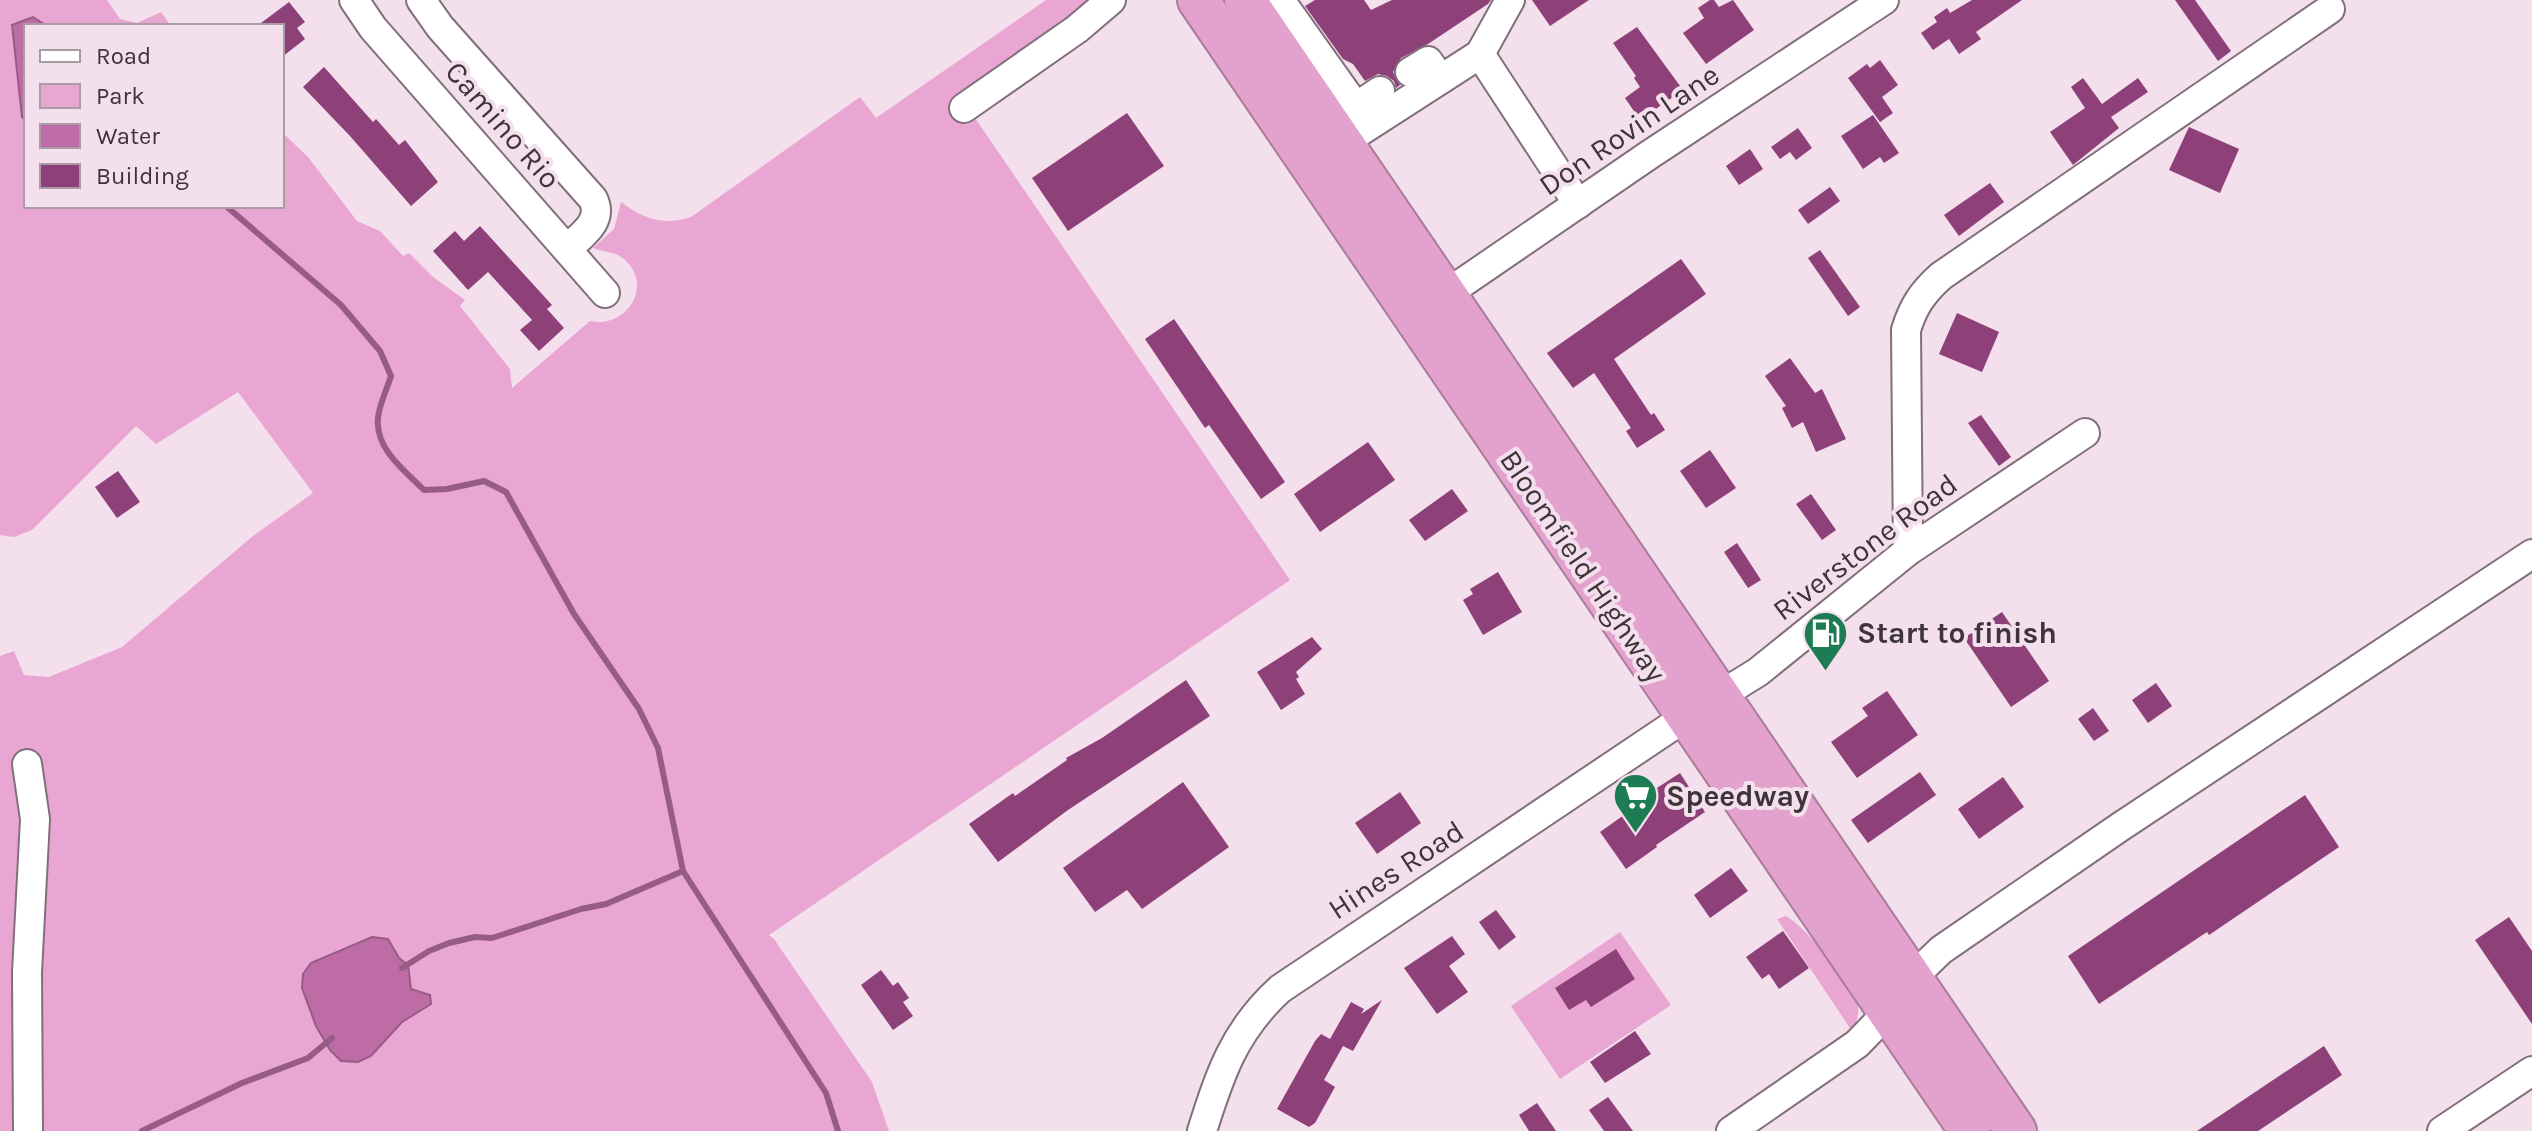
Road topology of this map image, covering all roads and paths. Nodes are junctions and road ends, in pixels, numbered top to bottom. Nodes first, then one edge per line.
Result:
1 (354, 0) edge
2 (421, 0) edge
3 (1111, 0) edge
4 (1198, 0) edge
5 (1510, 0) edge
6 (1884, 0) edge
7 (1261, 3) edge
8 (2330, 9) dead end
9 (1480, 54) junction
10 (1410, 72) dead end
11 (1441, 79) junction
12 (1380, 91) dead end
13 (964, 108) dead end
14 (1344, 135) junction
15 (1578, 204) junction
16 (567, 249) junction
17 (605, 293) dead end
18 (1445, 296) junction
19 (1412, 317) junction
20 (2085, 433) dead end
21 (1908, 551) junction
22 (2532, 554) edge
23 (1703, 707) junction
24 (27, 764) dead end
25 (1900, 995) junction
26 (2532, 1071) edge
27 (28, 1131) edge
28 (1202, 1131) edge
29 (1731, 1131) edge
30 (1970, 1131) edge
31 (2016, 1131) edge
32 (2442, 1131) edge

1 - 16 street, Camino Rio
2 - 16 street
3 - 13 street
4 - 14 highway, Bloomfield Highway
5 - 9 street
6 - 15 street, Don Rovin Lane
7 - 14 highway, Bloomfield Highway
8 - 21 street
9 - 11 street
9 - 15 street
10 - 11 street
11 - 14 street
12 - 14 street
14 - 18 highway, Bloomfield Highway
14 - 19 highway, Bloomfield Highway
15 - 18 street, Don Rovin Lane
16 - 17 street, Camino Rio
18 - 19 street, Don Rovin Lane
18 - 23 highway, Bloomfield Highway
19 - 23 highway, Bloomfield Highway
20 - 21 street, Riverstone Road
21 - 23 street, Riverstone Road
22 - 25 street
23 - 25 highway, Bloomfield Highway
23 - 28 street, Hines Road
24 - 27 street
25 - 29 street
25 - 30 highway, Bloomfield Highway
25 - 31 highway, Bloomfield Highway
26 - 32 street

